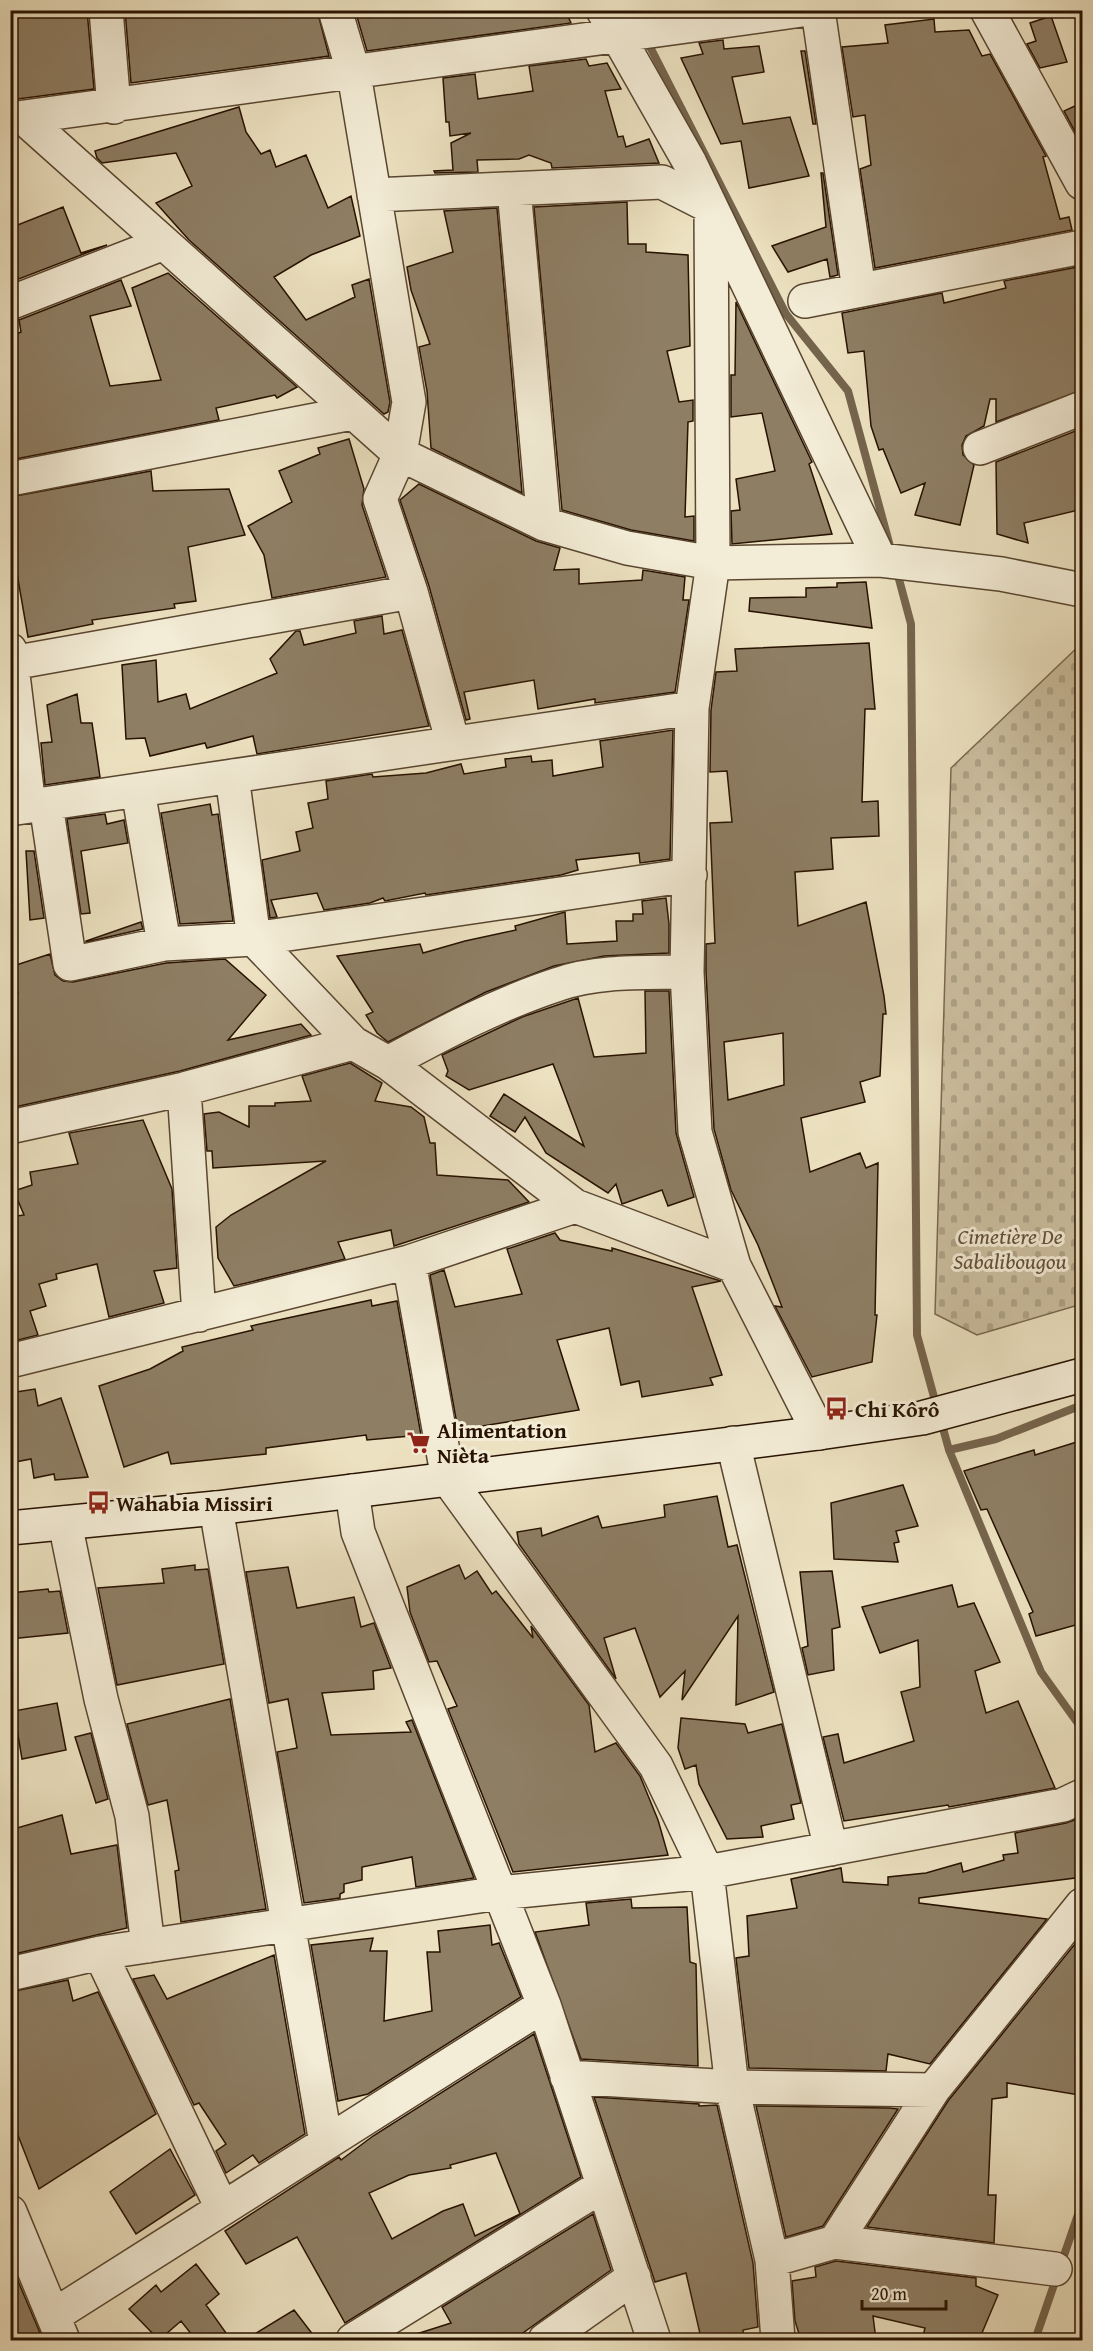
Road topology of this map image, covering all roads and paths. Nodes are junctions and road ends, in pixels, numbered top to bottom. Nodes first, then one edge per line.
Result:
1 (106, 10) edge
2 (335, 10) edge
3 (802, 10) edge
4 (818, 10) edge
5 (987, 10) edge
6 (610, 24) edge
7 (354, 74) junction
8 (114, 107) junction
9 (17, 118) edge
10 (1083, 183) edge
11 (514, 189) junction
12 (374, 195) junction
13 (711, 207) junction
14 (164, 243) junction
15 (1083, 248) edge
16 (859, 290) junction
17 (805, 301) dead end
18 (10, 303) edge
19 (1083, 408) edge
20 (352, 413) junction
21 (980, 448) dead end
22 (400, 454) junction
23 (10, 479) edge
24 (544, 524) junction
25 (880, 560) junction
26 (713, 563) junction
27 (1083, 590) edge
28 (411, 592) junction
29 (11, 656) edge
30 (692, 708) junction
31 (453, 743) junction
32 (232, 776) junction
33 (138, 790) junction
34 (28, 806) edge
35 (690, 875) junction
36 (254, 939) junction
37 (164, 944) junction
38 (687, 972) junction
39 (353, 1043) junction
40 (388, 1063) junction
41 (184, 1089) junction
42 (10, 1126) edge
43 (575, 1206) junction
44 (409, 1262) junction
45 (734, 1266) junction
46 (199, 1314) junction
47 (10, 1361) edge
48 (1083, 1375) edge
49 (819, 1433) junction
50 (733, 1443) junction
51 (448, 1479) junction
52 (352, 1491) junction
53 (216, 1508) junction
54 (12, 1521) edge
55 (65, 1523) junction
56 (1083, 1796) edge
57 (831, 1849) junction
58 (707, 1872) junction
59 (499, 1893) junction
60 (1083, 1905) edge
61 (290, 1926) junction
62 (148, 1946) junction
63 (100, 1953) junction
64 (10, 1974) edge
65 (544, 2005) junction
66 (567, 2076) junction
67 (732, 2087) junction
68 (933, 2090) junction
69 (326, 2143) junction
70 (602, 2186) junction
71 (222, 2208) junction
72 (12, 2221) edge
73 (835, 2242) junction
74 (772, 2260) junction
75 (1055, 2269) dead end
76 (634, 2277) junction
77 (58, 2328) edge
78 (353, 2340) edge
79 (545, 2340) edge
80 (654, 2340) edge
81 (778, 2340) edge

1 - 8 street
2 - 7 street
3 - 6 street
4 - 16 street
5 - 10 street
6 - 7 street
6 - 13 street
7 - 8 street
7 - 12 street
8 - 9 street
9 - 14 street
11 - 12 street
11 - 13 street
11 - 24 street
12 - 22 street
13 - 25 street
13 - 26 street
14 - 18 street
14 - 20 street
15 - 16 street
16 - 17 street
19 - 21 street
20 - 22 street
20 - 23 street
22 - 24 street
22 - 28 street
24 - 26 street
25 - 26 street
25 - 27 street
26 - 30 street
28 - 29 street
28 - 31 street
29 - 34 street
30 - 31 street
30 - 35 street
31 - 32 street
32 - 33 street
32 - 36 street
33 - 34 street
33 - 37 street
34 - 37 street
35 - 36 street
35 - 38 street
36 - 37 street
36 - 39 street
38 - 40 street
38 - 45 street
39 - 40 street
39 - 41 street
40 - 43 street
41 - 42 street
41 - 46 street
43 - 44 street
43 - 45 street
44 - 46 street
44 - 51 street
45 - 49 street
46 - 47 street
48 - 49 street
49 - 50 street
50 - 51 street
50 - 57 street
51 - 52 street
51 - 58 street
52 - 53 street
52 - 59 street
53 - 55 street
53 - 61 street
54 - 55 street
55 - 62 street
56 - 57 street
57 - 58 street
58 - 59 street
58 - 67 street
59 - 61 street
59 - 65 street
60 - 68 street
61 - 62 street
61 - 69 street
62 - 63 street
63 - 64 street
63 - 71 street
65 - 66 street
65 - 69 street
66 - 67 street
66 - 70 street
67 - 68 street
67 - 74 street
68 - 73 street
69 - 71 street
70 - 76 street
70 - 78 street
71 - 77 street
72 - 77 street
73 - 74 street
73 - 75 street
74 - 81 street
76 - 79 street
76 - 80 street

